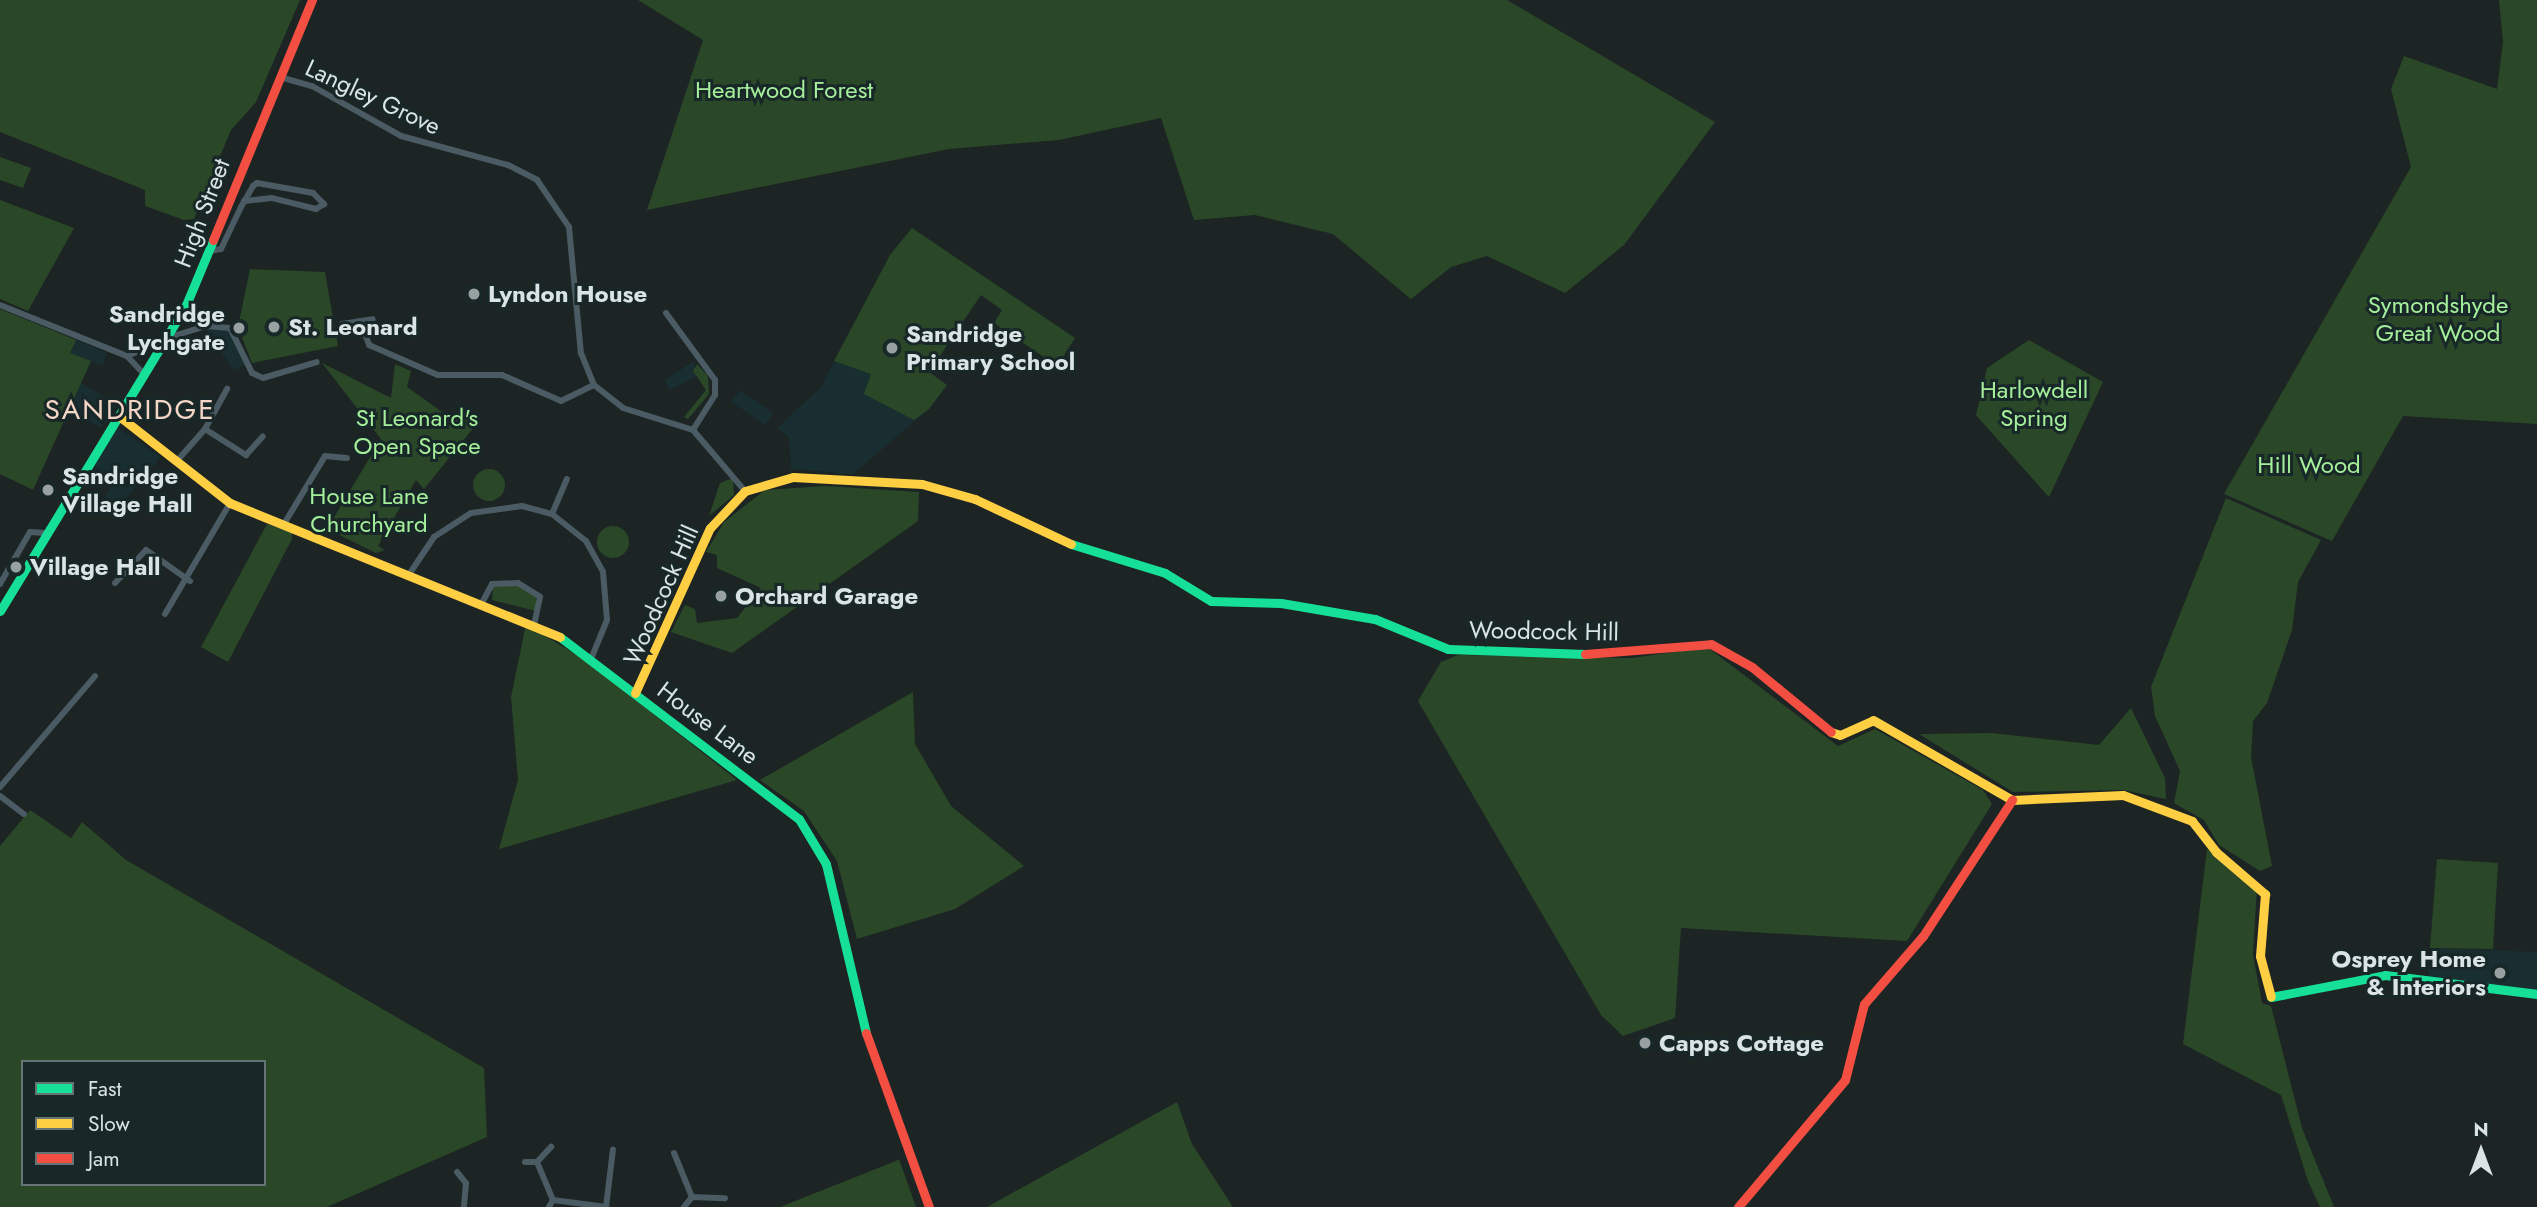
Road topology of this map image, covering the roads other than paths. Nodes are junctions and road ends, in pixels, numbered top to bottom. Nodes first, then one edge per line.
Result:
1 (312, 0) edge
2 (280, 77) junction
3 (244, 201) junction
4 (209, 251) junction
5 (186, 304) junction
6 (0, 305) edge
7 (666, 313) dead end
8 (373, 319) dead end
9 (359, 321) junction
10 (341, 324) dead end
11 (206, 326) junction
12 (165, 339) junction
13 (127, 356) junction
14 (317, 362) dead end
15 (144, 373) junction
16 (594, 385) junction
17 (227, 389) dead end
18 (119, 415) junction
19 (205, 429) junction
20 (694, 430) junction
21 (263, 436) dead end
22 (347, 458) dead end
23 (176, 461) junction
24 (567, 479) dead end
25 (745, 491) junction
26 (230, 503) junction
27 (552, 514) junction
28 (284, 524) junction
29 (45, 533) junction
30 (410, 573) junction
31 (190, 581) junction
32 (115, 583) dead end
33 (0, 584) edge
34 (483, 601) junction
35 (0, 611) edge
36 (165, 614) dead end
37 (535, 621) junction
38 (591, 659) junction
39 (94, 676) dead end
40 (635, 693) junction
41 (0, 787) edge
42 (0, 796) edge
43 (2012, 800) junction
44 (24, 814) dead end
45 (2537, 994) edge
46 (551, 1147) dead end
47 (612, 1149) dead end
48 (674, 1153) dead end
49 (525, 1162) dead end
50 (537, 1162) junction
51 (457, 1172) dead end
52 (692, 1197) junction
53 (725, 1198) dead end
54 (553, 1200) junction
55 (464, 1207) edge
56 (549, 1207) edge
57 (606, 1207) edge
58 (684, 1207) edge
59 (929, 1207) edge
60 (1738, 1207) edge

1 - 2 street, High Street
2 - 4 street, High Street
2 - 16 street, Langley Grove
3 - 3 street
3 - 4 street
4 - 5 street, High Street
5 - 11 street
5 - 12 street, High Street
6 - 13 street
7 - 20 street
8 - 9 street
9 - 10 street
9 - 16 street
11 - 12 street
11 - 14 street
12 - 13 street
12 - 15 street, High Street
13 - 15 street
15 - 18 street, High Street
16 - 20 street, Langley Grove
17 - 19 street
18 - 23 street, House Lane
18 - 29 street, High Street
19 - 21 street
19 - 23 street
20 - 25 street
22 - 28 street
23 - 26 street, House Lane
24 - 27 street
25 - 40 street, Woodcock Hill
25 - 43 street, Woodcock Hill
26 - 28 street, House Lane
26 - 31 street
27 - 30 street
27 - 38 street
28 - 30 street, House Lane
29 - 33 street
29 - 35 street, High Street
30 - 34 street, House Lane
31 - 32 street
31 - 36 street
34 - 37 street, House Lane
34 - 37 street
37 - 38 street, House Lane
38 - 40 street, House Lane
39 - 41 street
40 - 59 street, House Lane
42 - 44 street
43 - 45 street
43 - 60 street
46 - 50 street
47 - 57 street
48 - 52 street
49 - 50 street
50 - 54 street
51 - 55 street
52 - 53 street
52 - 58 street
54 - 56 street
54 - 57 street

